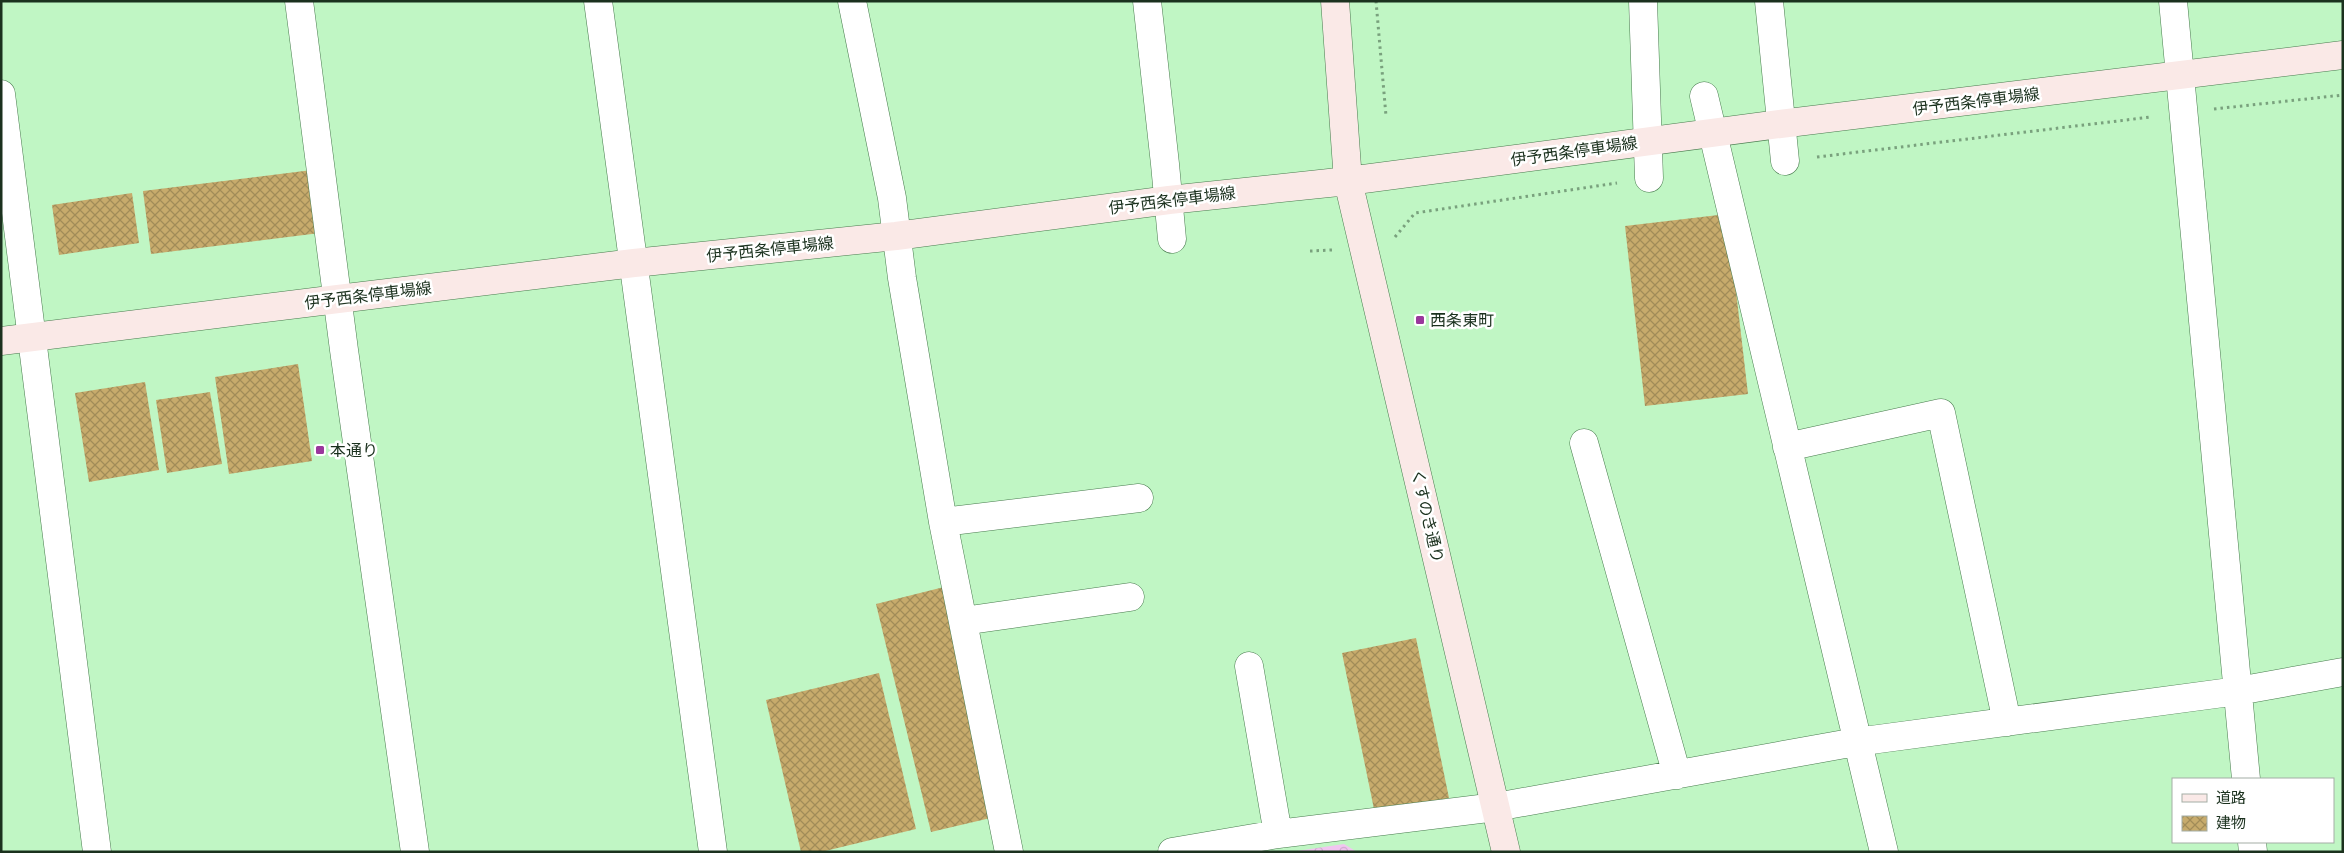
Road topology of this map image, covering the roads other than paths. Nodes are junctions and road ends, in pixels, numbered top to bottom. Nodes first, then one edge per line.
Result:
1 (299, 1) edge
2 (598, 1) edge
3 (852, 1) edge
4 (1147, 1) edge
5 (1335, 1) edge
6 (1643, 1) edge
7 (1769, 1) edge
8 (2173, 1) edge
9 (2343, 55) edge
10 (2179, 76) junction
11 (1, 94) edge
12 (1704, 96) dead end
13 (1780, 124) junction
14 (1713, 132) junction
15 (1648, 141) junction
16 (1785, 161) road end
17 (1650, 178) road end
18 (1348, 181) junction
19 (1169, 200) junction
20 (896, 236) junction
21 (1172, 239) dead end
22 (634, 263) junction
23 (338, 298) junction
24 (31, 338) junction
25 (1, 341) edge
26 (1584, 443) dead end
27 (1787, 447) junction
28 (1139, 498) dead end
29 (943, 522) junction
30 (1130, 597) dead end
31 (963, 621) junction
32 (1249, 666) dead end
33 (2343, 672) edge
34 (2238, 691) junction
35 (2007, 722) junction
36 (1856, 742) junction
37 (1677, 774) junction
38 (2246, 778) edge
39 (1496, 807) junction
40 (1278, 834) junction
41 (97, 852) edge
42 (415, 852) edge
43 (713, 852) edge
44 (1009, 852) edge
45 (1172, 852) edge
46 (1506, 852) edge
47 (1884, 852) edge

1 - 23 street
2 - 22 street
3 - 20 street
4 - 19 street
5 - 18 main road, くすのき通り
6 - 15 street
7 - 13 street
8 - 10 street
9 - 10 main road, 伊予西条停車場線
10 - 13 main road, 伊予西条停車場線
10 - 34 street
11 - 24 street
12 - 14 street
13 - 14 main road, 伊予西条停車場線
13 - 16 street
14 - 15 main road, 伊予西条停車場線
14 - 27 street
15 - 17 street
15 - 18 main road, 伊予西条停車場線
18 - 19 main road, 伊予西条停車場線
18 - 39 main road, くすのき通り
19 - 20 main road, 伊予西条停車場線
19 - 21 street
20 - 22 main road, 伊予西条停車場線
20 - 29 street
22 - 23 main road, 伊予西条停車場線
22 - 43 street
23 - 24 main road, 伊予西条停車場線
23 - 42 street
24 - 25 main road, 伊予西条停車場線
24 - 41 street
26 - 37 street
27 - 35 street
27 - 36 street
28 - 29 street
29 - 31 street
30 - 31 street
31 - 44 street
32 - 40 street
33 - 34 street
34 - 35 street
34 - 38 street
35 - 36 street
36 - 37 street
36 - 47 street
37 - 39 street
39 - 40 street
39 - 46 main road, くすのき通り
40 - 45 street

